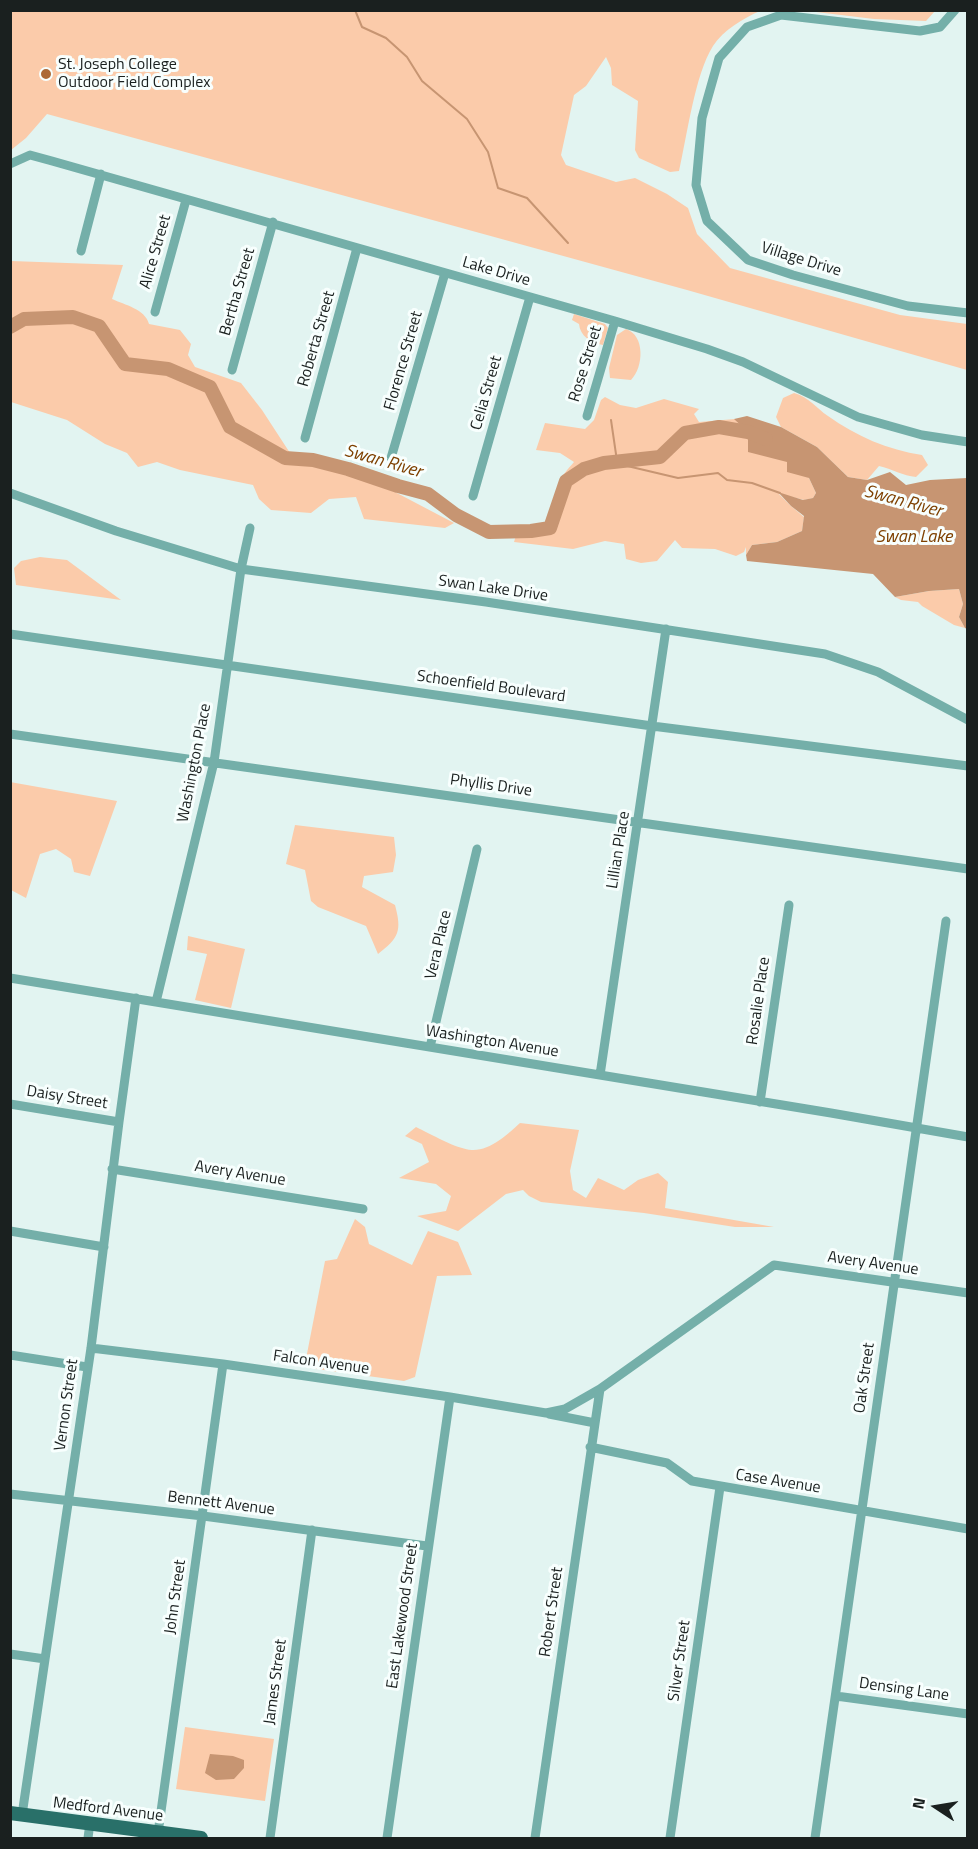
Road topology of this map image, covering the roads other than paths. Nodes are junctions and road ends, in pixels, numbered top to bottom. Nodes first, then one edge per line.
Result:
1 (955, 10) edge
2 (11, 166) edge
3 (101, 174) junction
4 (186, 200) junction
5 (273, 222) junction
6 (357, 248) junction
7 (81, 251) dead end
8 (445, 273) junction
9 (530, 297) junction
10 (155, 312) dead end
11 (968, 313) edge
12 (615, 321) junction
13 (232, 370) dead end
14 (586, 416) dead end
15 (305, 438) dead end
16 (968, 442) edge
17 (391, 458) dead end
18 (10, 493) edge
19 (473, 496) dead end
20 (250, 528) dead end
21 (241, 569) junction
22 (666, 629) junction
23 (10, 634) edge
24 (229, 664) junction
25 (968, 720) edge
26 (652, 726) junction
27 (10, 734) edge
28 (214, 762) junction
29 (968, 766) edge
30 (639, 823) junction
31 (477, 849) dead end
32 (968, 869) edge
33 (789, 905) dead end
34 (946, 921) dead end
35 (10, 978) edge
36 (136, 998) junction
37 (156, 1002) junction
38 (430, 1047) junction
39 (600, 1075) junction
40 (760, 1102) junction
41 (10, 1104) edge
42 (118, 1122) junction
43 (915, 1128) junction
44 (968, 1137) edge
45 (112, 1169) junction
46 (363, 1209) dead end
47 (10, 1231) edge
48 (104, 1247) junction
49 (774, 1264) joint
50 (894, 1282) junction
51 (968, 1293) edge
52 (91, 1348) junction
53 (10, 1355) edge
54 (223, 1364) junction
55 (87, 1367) junction
56 (600, 1389) junction
57 (450, 1397) junction
58 (546, 1413) junction
59 (595, 1423) junction
60 (590, 1447) junction
61 (720, 1487) junction
62 (10, 1494) edge
63 (69, 1500) junction
64 (862, 1511) junction
65 (203, 1516) junction
66 (968, 1529) edge
67 (312, 1530) junction
68 (428, 1546) junction
69 (10, 1654) edge
70 (45, 1659) junction
71 (836, 1695) junction
72 (968, 1714) edge
73 (16, 1814) edge
74 (90, 1823) junction
75 (158, 1833) junction
76 (88, 1839) edge
77 (201, 1839) edge
78 (270, 1839) edge
79 (387, 1839) edge
80 (535, 1839) edge
81 (670, 1839) edge
82 (815, 1839) edge

1 - 11 street, Village Drive
2 - 3 street, Lake Drive
3 - 4 street, Lake Drive
3 - 7 street
4 - 5 street, Lake Drive
4 - 10 street, Alice Street
5 - 6 street, Lake Drive
5 - 13 street, Bertha Street
6 - 8 street, Lake Drive
6 - 15 street, Roberta Street
8 - 9 street, Lake Drive
8 - 17 street, Florence Street
9 - 12 street, Lake Drive
9 - 19 street, Celia Street
12 - 14 street, Rose Street
12 - 16 street, Lake Drive
18 - 21 street, Swan Lake Drive
20 - 21 street, Washington Place
21 - 22 street, Swan Lake Drive
21 - 24 street, Washington Place
22 - 25 street, Swan Lake Drive
22 - 26 street, Lillian Place
23 - 24 street, Schoenfield Boulevard
24 - 26 street, Schoenfield Boulevard
24 - 28 street, Washington Place
26 - 29 street, Schoenfield Boulevard
26 - 30 street, Lillian Place
27 - 28 street, Phyllis Drive
28 - 30 street, Phyllis Drive
28 - 37 street, Washington Place
30 - 32 street, Phyllis Drive
30 - 39 street, Lillian Place
31 - 38 street, Vera Place
33 - 40 street, Rosalie Place
34 - 43 street, Oak Street
35 - 36 street, Washington Avenue
36 - 37 street, Washington Avenue
36 - 42 street, Vernon Street
37 - 38 street, Washington Avenue
38 - 39 street, Washington Avenue
39 - 40 street, Washington Avenue
40 - 43 street, Washington Avenue
41 - 42 street, Daisy Street
42 - 45 street, Vernon Street
43 - 44 street, Washington Avenue
43 - 50 street, Oak Street
45 - 46 street, Avery Avenue
45 - 48 street, Vernon Street
47 - 48 street
48 - 52 street, Vernon Street
49 - 50 street, Avery Avenue
49 - 56 street, Falcon Avenue
50 - 51 street, Avery Avenue
50 - 64 street, Oak Street
52 - 54 street, Falcon Avenue
52 - 55 street, Vernon Street
53 - 55 street
54 - 57 street, Falcon Avenue
54 - 65 street, John Street
55 - 63 street, Vernon Street
56 - 58 street, Falcon Avenue
56 - 59 street, Robert Street
57 - 58 street, Falcon Avenue
57 - 68 street, East Lakewood Street
58 - 59 street, Falcon Avenue
59 - 60 street, Robert Street
60 - 61 street, Case Avenue
60 - 80 street, Robert Street
61 - 64 street, Case Avenue
61 - 81 street, Silver Street
62 - 63 street, Bennett Avenue
63 - 65 street, Bennett Avenue
63 - 70 street, Vernon Street
64 - 66 street, Case Avenue
64 - 71 street, Oak Street
65 - 67 street, Bennett Avenue
65 - 75 street, John Street
67 - 68 street, Bennett Avenue
67 - 78 street, James Street
68 - 79 street, East Lakewood Street
69 - 70 street
70 - 73 street, Vernon Street
71 - 72 street, Densing Lane
71 - 82 street, Oak Street
73 - 74 main road, Medford Avenue
74 - 75 main road, Medford Avenue
74 - 76 street
75 - 77 main road, Medford Avenue

